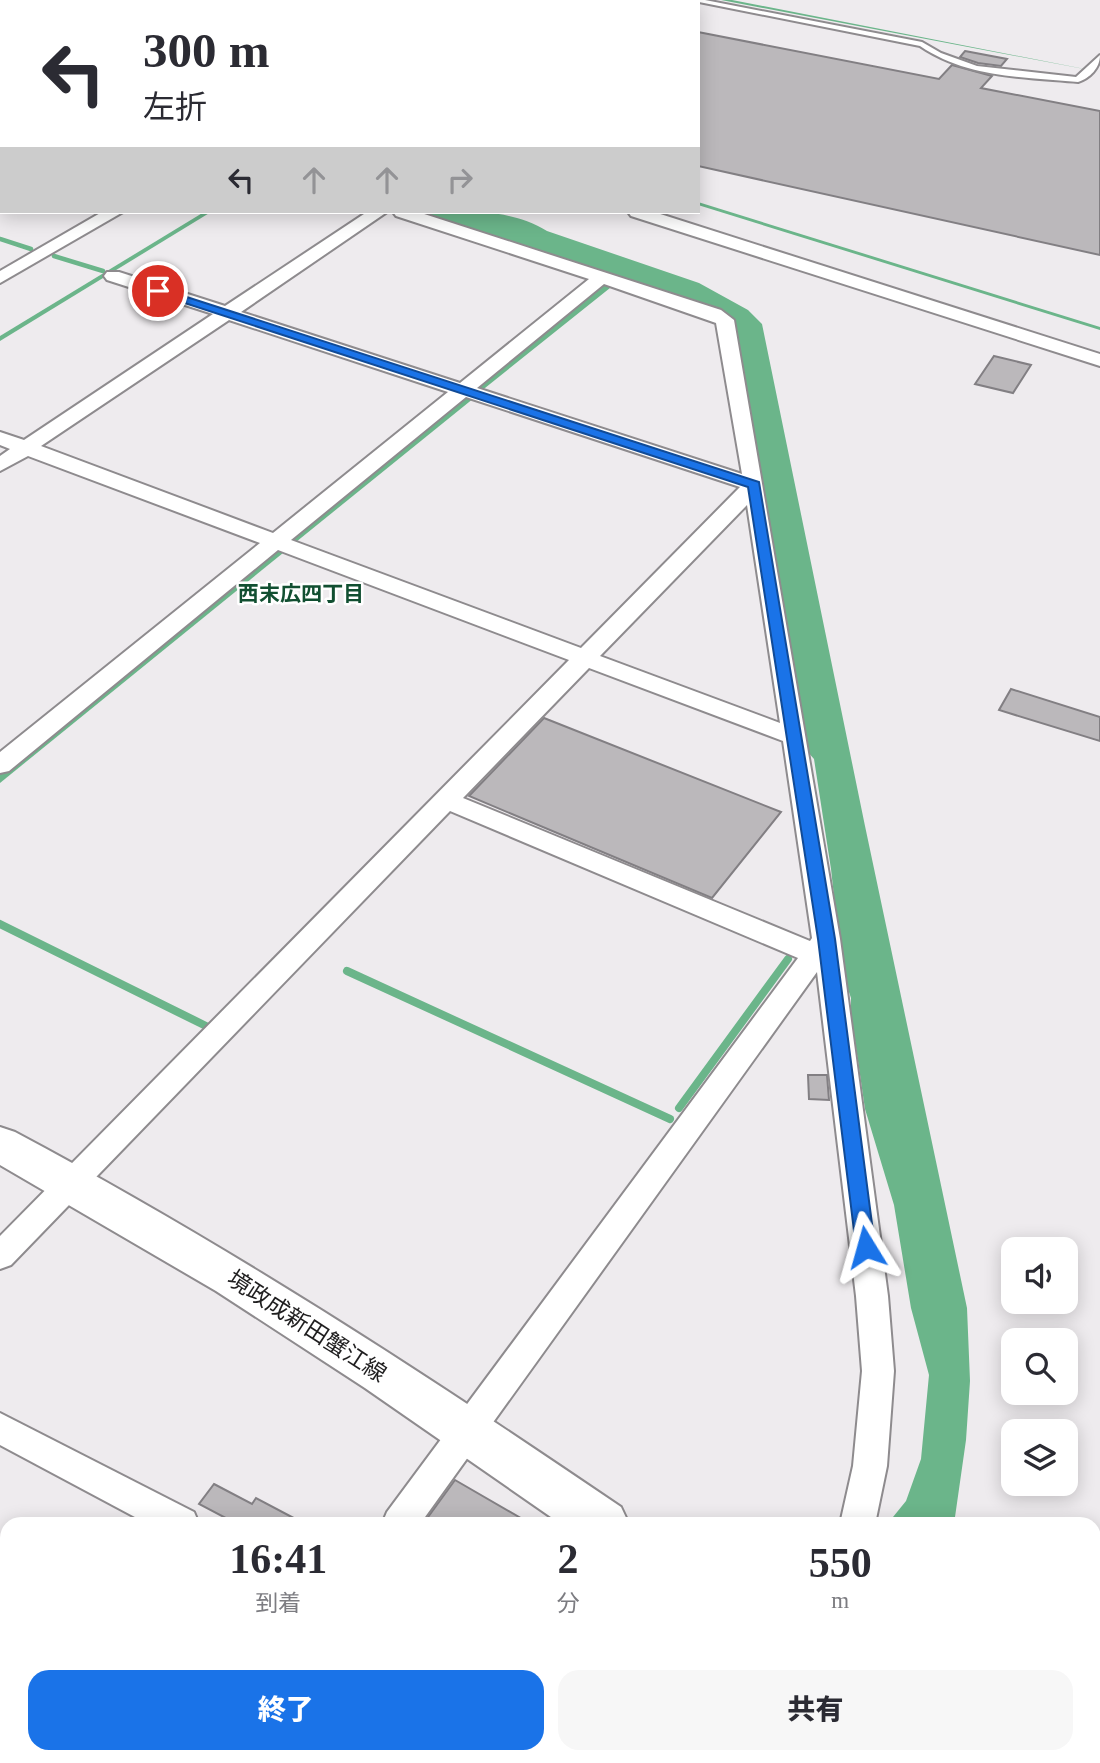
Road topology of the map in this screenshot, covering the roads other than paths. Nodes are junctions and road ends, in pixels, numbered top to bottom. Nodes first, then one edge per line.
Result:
1 (700, 1) edge
2 (1100, 57) edge
3 (111, 214) edge
4 (375, 214) edge
5 (408, 214) edge
6 (642, 214) edge
7 (684, 214) edge
8 (113, 276) dead end
9 (0, 278) edge
10 (609, 279) junction
11 (227, 313) junction
12 (1100, 345) edge
13 (1100, 360) edge
14 (463, 390) junction
15 (0, 438) edge
16 (26, 448) junction
17 (0, 465) edge
18 (754, 485) junction
19 (275, 542) junction
20 (586, 657) junction
21 (794, 737) junction
22 (0, 765) edge
23 (446, 800) junction
24 (821, 947) junction
25 (0, 1144) edge
26 (72, 1182) junction
27 (0, 1256) edge
28 (0, 1428) edge
29 (468, 1430) junction
30 (169, 1517) edge
31 (404, 1517) edge
32 (593, 1517) edge
33 (859, 1517) edge

1 - 2 lane
3 - 9 street
4 - 11 street
5 - 10 street
6 - 13 street
7 - 12 street
8 - 11 street
10 - 14 street
10 - 18 street
11 - 14 street
11 - 16 street
14 - 18 street
14 - 19 street
15 - 16 street
16 - 17 street
16 - 19 street
18 - 20 street
18 - 21 street
19 - 20 street
19 - 22 street
20 - 21 street
20 - 23 street
21 - 24 street
23 - 24 street
23 - 26 street
24 - 29 street
24 - 33 street
25 - 26 main road, 境政成新田蟹江線
26 - 27 street
26 - 29 main road, 境政成新田蟹江線
28 - 30 street
29 - 31 street
29 - 32 main road, 境政成新田蟹江線

